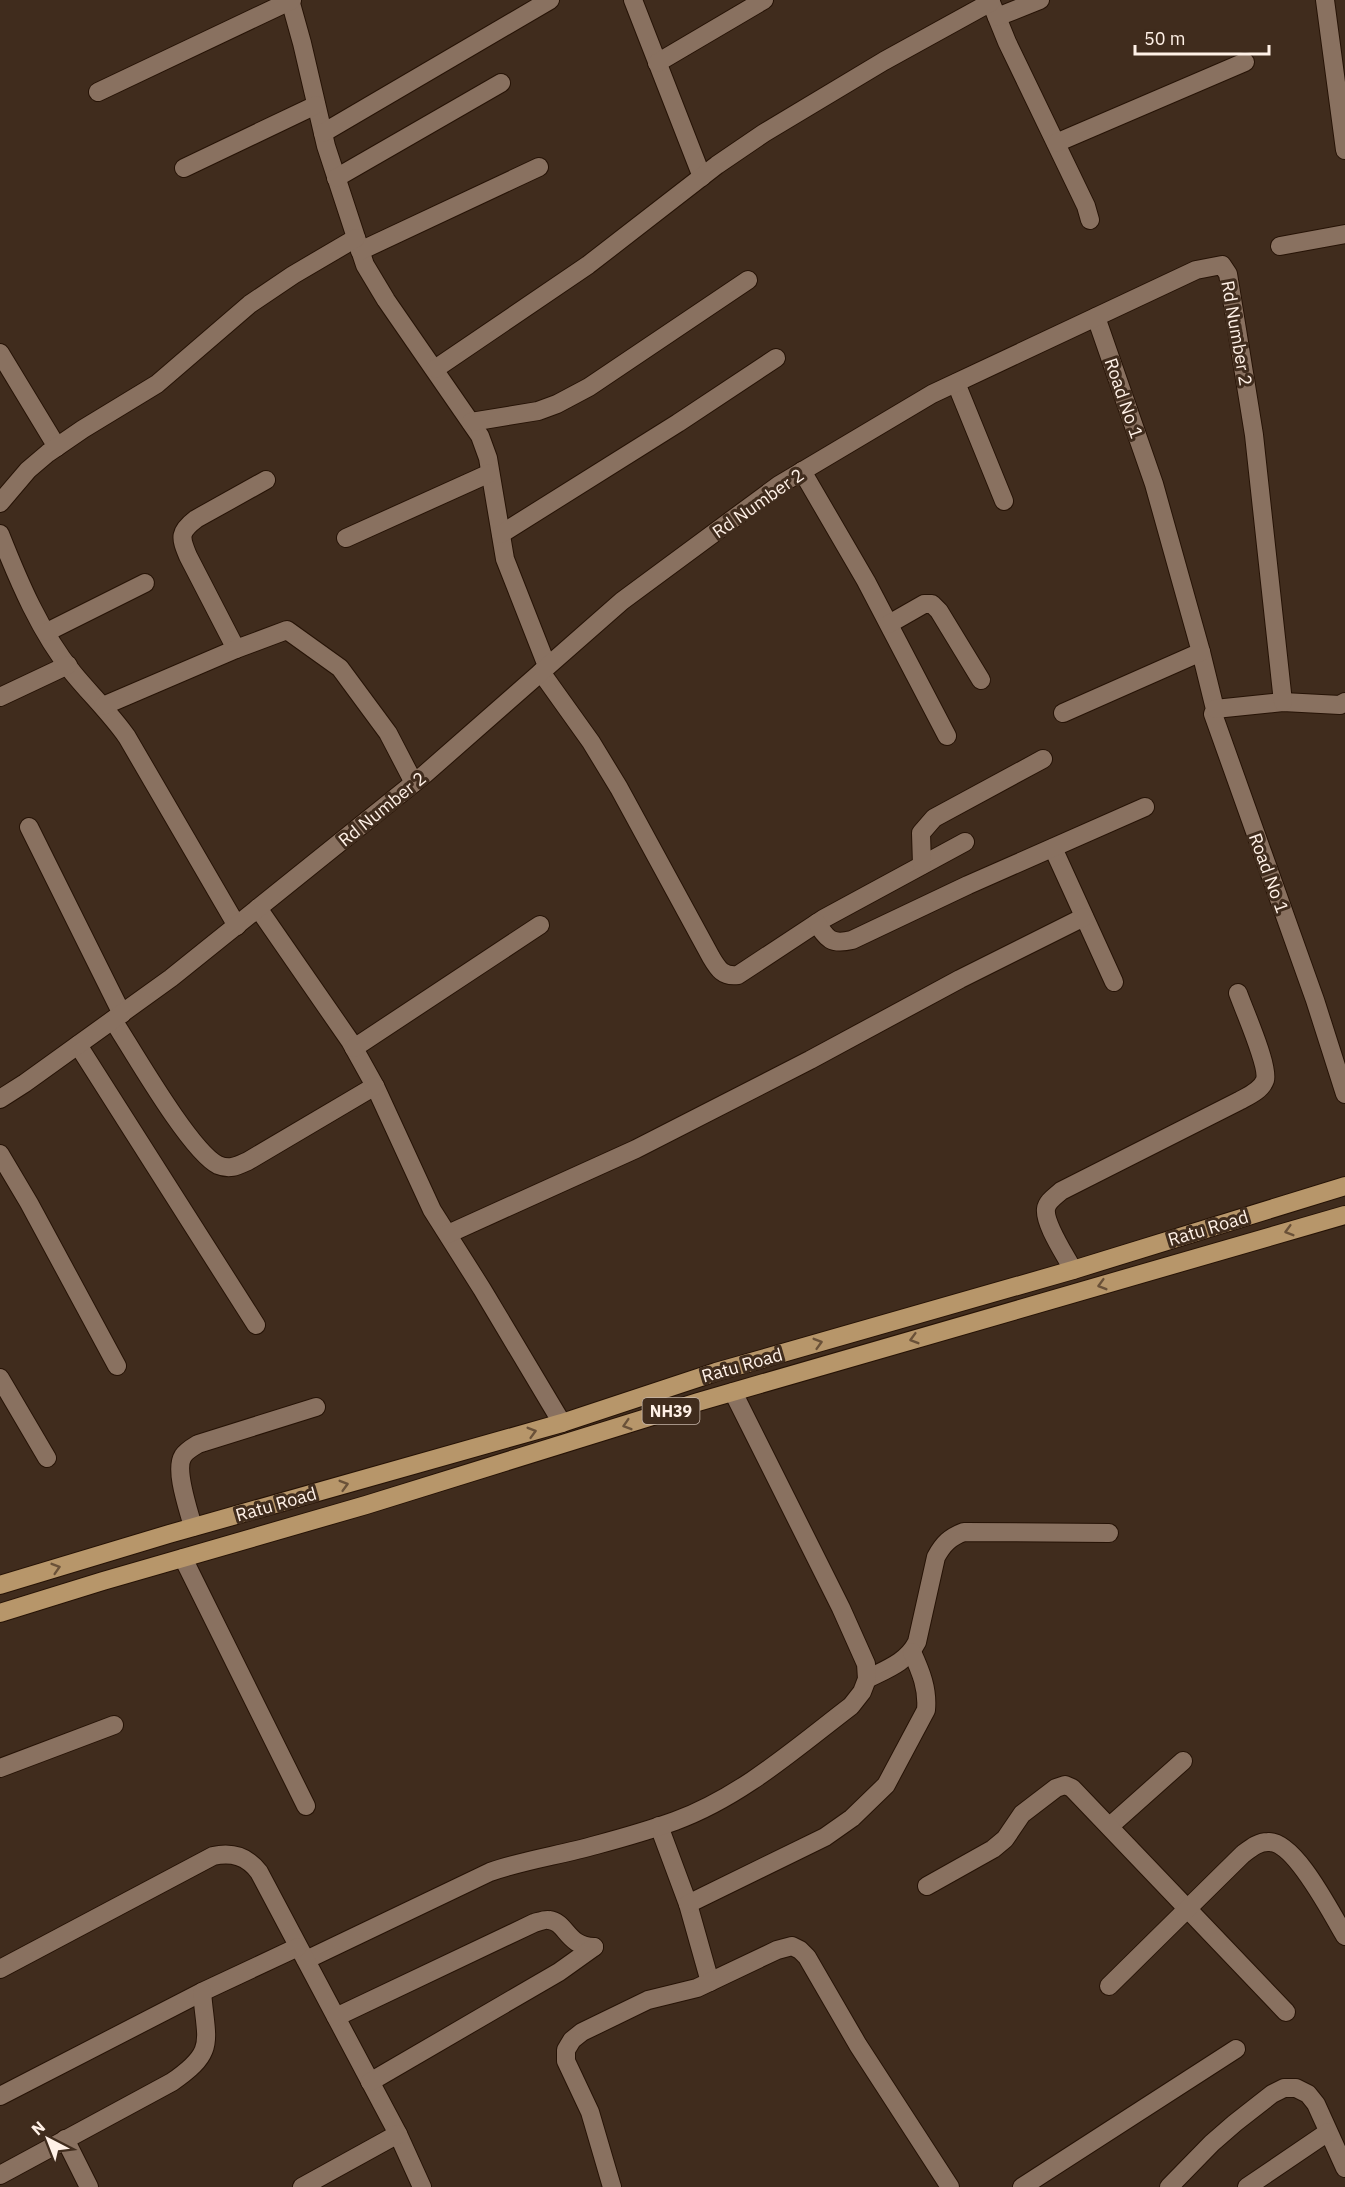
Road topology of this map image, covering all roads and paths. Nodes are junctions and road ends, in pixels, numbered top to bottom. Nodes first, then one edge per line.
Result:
1 (291, 0) edge
2 (550, 0) edge
3 (633, 0) edge
4 (764, 0) edge
5 (1040, 0) edge
6 (1325, 0) edge
7 (993, 6) edge
8 (1245, 62) dead end
9 (657, 63) junction
10 (501, 82) dead end
11 (98, 92) dead end
12 (316, 105) junction
13 (323, 133) junction
14 (1056, 143) junction
15 (1345, 150) edge
16 (539, 166) dead end
17 (184, 168) dead end
18 (702, 177) junction
19 (336, 178) junction
20 (1090, 220) dead end
21 (1345, 234) edge
22 (358, 245) junction
23 (1281, 246) dead end
24 (748, 280) dead end
25 (1096, 317) junction
26 (0, 353) edge
27 (776, 358) dead end
28 (435, 369) junction
29 (956, 383) junction
30 (471, 422) junction
31 (57, 447) junction
32 (802, 471) junction
33 (490, 472) junction
34 (266, 480) dead end
35 (1004, 501) dead end
36 (0, 503) edge
37 (0, 534) edge
38 (501, 534) junction
39 (346, 538) dead end
40 (145, 583) dead end
41 (889, 624) junction
42 (47, 632) junction
43 (236, 649) junction
44 (1201, 652) junction
45 (68, 665) junction
46 (544, 669) junction
47 (981, 680) dead end
48 (0, 697) edge
49 (1283, 702) junction
50 (1345, 702) edge
51 (103, 706) junction
52 (1215, 709) junction
53 (1063, 712) dead end
54 (947, 736) dead end
55 (1043, 759) dead end
56 (414, 783) junction
57 (1145, 807) dead end
58 (28, 827) dead end
59 (964, 842) dead end
60 (1053, 848) junction
61 (922, 865) junction
62 (258, 908) junction
63 (1084, 917) junction
64 (817, 923) junction
65 (540, 925) dead end
66 (237, 926) junction
67 (1114, 982) dead end
68 (1239, 993) dead end
69 (117, 1017) junction
70 (78, 1045) junction
71 (354, 1048) junction
72 (375, 1086) junction
73 (2, 1093) edge
74 (1345, 1094) edge
75 (0, 1154) edge
76 (1345, 1186) edge
77 (1345, 1215) edge
78 (448, 1234) junction
79 (1073, 1270) junction
80 (256, 1325) dead end
81 (117, 1366) dead end
82 (0, 1378) edge
83 (733, 1392) junction
84 (316, 1407) dead end
85 (562, 1423) junction
86 (47, 1458) dead end
87 (193, 1527) junction
88 (1109, 1533) dead end
89 (183, 1558) junction
90 (0, 1586) edge
91 (0, 1613) edge
92 (912, 1652) junction
93 (867, 1679) junction
94 (114, 1725) dead end
95 (1183, 1761) dead end
96 (0, 1768) edge
97 (306, 1806) dead end
98 (659, 1826) junction
99 (1110, 1826) junction
100 (927, 1886) dead end
101 (688, 1904) junction
102 (1188, 1908) junction
103 (1345, 1936) edge
104 (302, 1953) junction
105 (0, 1968) edge
106 (710, 1982) junction
107 (1108, 1986) dead end
108 (202, 1992) junction
109 (1286, 2012) dead end
110 (336, 2017) junction
111 (1236, 2049) dead end
112 (370, 2082) junction
113 (0, 2096) edge
114 (1328, 2132) junction
115 (398, 2134) junction
116 (65, 2139) junction
117 (1345, 2168) edge
118 (0, 2175) edge
119 (88, 2187) edge
120 (302, 2187) edge
121 (422, 2187) edge
122 (612, 2187) edge
123 (950, 2187) edge
124 (1022, 2187) edge
125 (1169, 2187) edge
126 (1247, 2187) edge

1 - 11 street
1 - 12 street
2 - 13 street
3 - 9 street
4 - 9 street
5 - 7 street
6 - 15 street
7 - 14 street
7 - 18 street
8 - 14 street
9 - 18 street
10 - 19 street
12 - 13 street
12 - 17 street
13 - 19 street
14 - 20 street
16 - 22 street
18 - 28 street
19 - 22 street
21 - 23 street
22 - 28 street
22 - 31 street
24 - 30 street
25 - 29 street, Rd Number 2
25 - 44 street, Road No 1
25 - 49 street, Rd Number 2
26 - 31 street
27 - 38 street
28 - 30 street
29 - 32 street, Rd Number 2
29 - 35 street
30 - 33 street
31 - 36 street
32 - 41 street
32 - 46 street, Rd Number 2
33 - 38 street
33 - 39 street
34 - 43 street
37 - 42 street
38 - 46 street
40 - 42 street
41 - 47 street
41 - 54 street
42 - 45 street
43 - 51 street
43 - 56 street
44 - 52 street, Road No 1
44 - 53 street
45 - 48 street
45 - 51 street
46 - 56 street, Rd Number 2
46 - 64 street
49 - 50 street
49 - 52 street
51 - 66 street
52 - 74 street, Road No 1
55 - 61 street
56 - 62 street, Rd Number 2
57 - 60 street
58 - 69 street
59 - 61 street
60 - 63 street
60 - 64 street
61 - 64 street
62 - 66 street, Rd Number 2
62 - 71 street
63 - 67 street
63 - 78 street
65 - 71 street
66 - 69 street, Rd Number 2
68 - 79 street
69 - 70 street, Rd Number 2
69 - 72 street
70 - 73 street, Rd Number 2
70 - 80 street
71 - 72 street
72 - 78 street
75 - 81 street
76 - 79 main road, Ratu Road
77 -> 83 main road, Ratu Road / NH39
78 - 85 street
85 -> 79 main road, Ratu Road
82 - 86 street
83 -> 89 main road, Ratu Road / NH39
83 - 93 street
84 - 87 street
87 -> 85 main road, Ratu Road
90 -> 87 main road, Ratu Road
88 - 92 street
89 - 91 main road, Ratu Road / NH39
89 - 97 street
92 - 93 street
92 - 101 street
93 - 98 street
94 - 96 street
95 - 99 street
98 - 101 street
98 - 104 street
99 - 100 street
99 - 102 street
101 - 106 street
102 - 103 street
102 - 107 street
102 - 109 street
104 - 105 street
104 - 108 street
104 - 110 street
106 - 122 street
106 - 123 street
108 - 113 street
108 - 116 street
110 - 112 street
110 - 112 street
111 - 124 street
112 - 115 street
114 - 117 street
114 - 125 street
114 - 126 street
115 - 120 street
115 - 121 street
116 - 118 street
116 - 119 street

